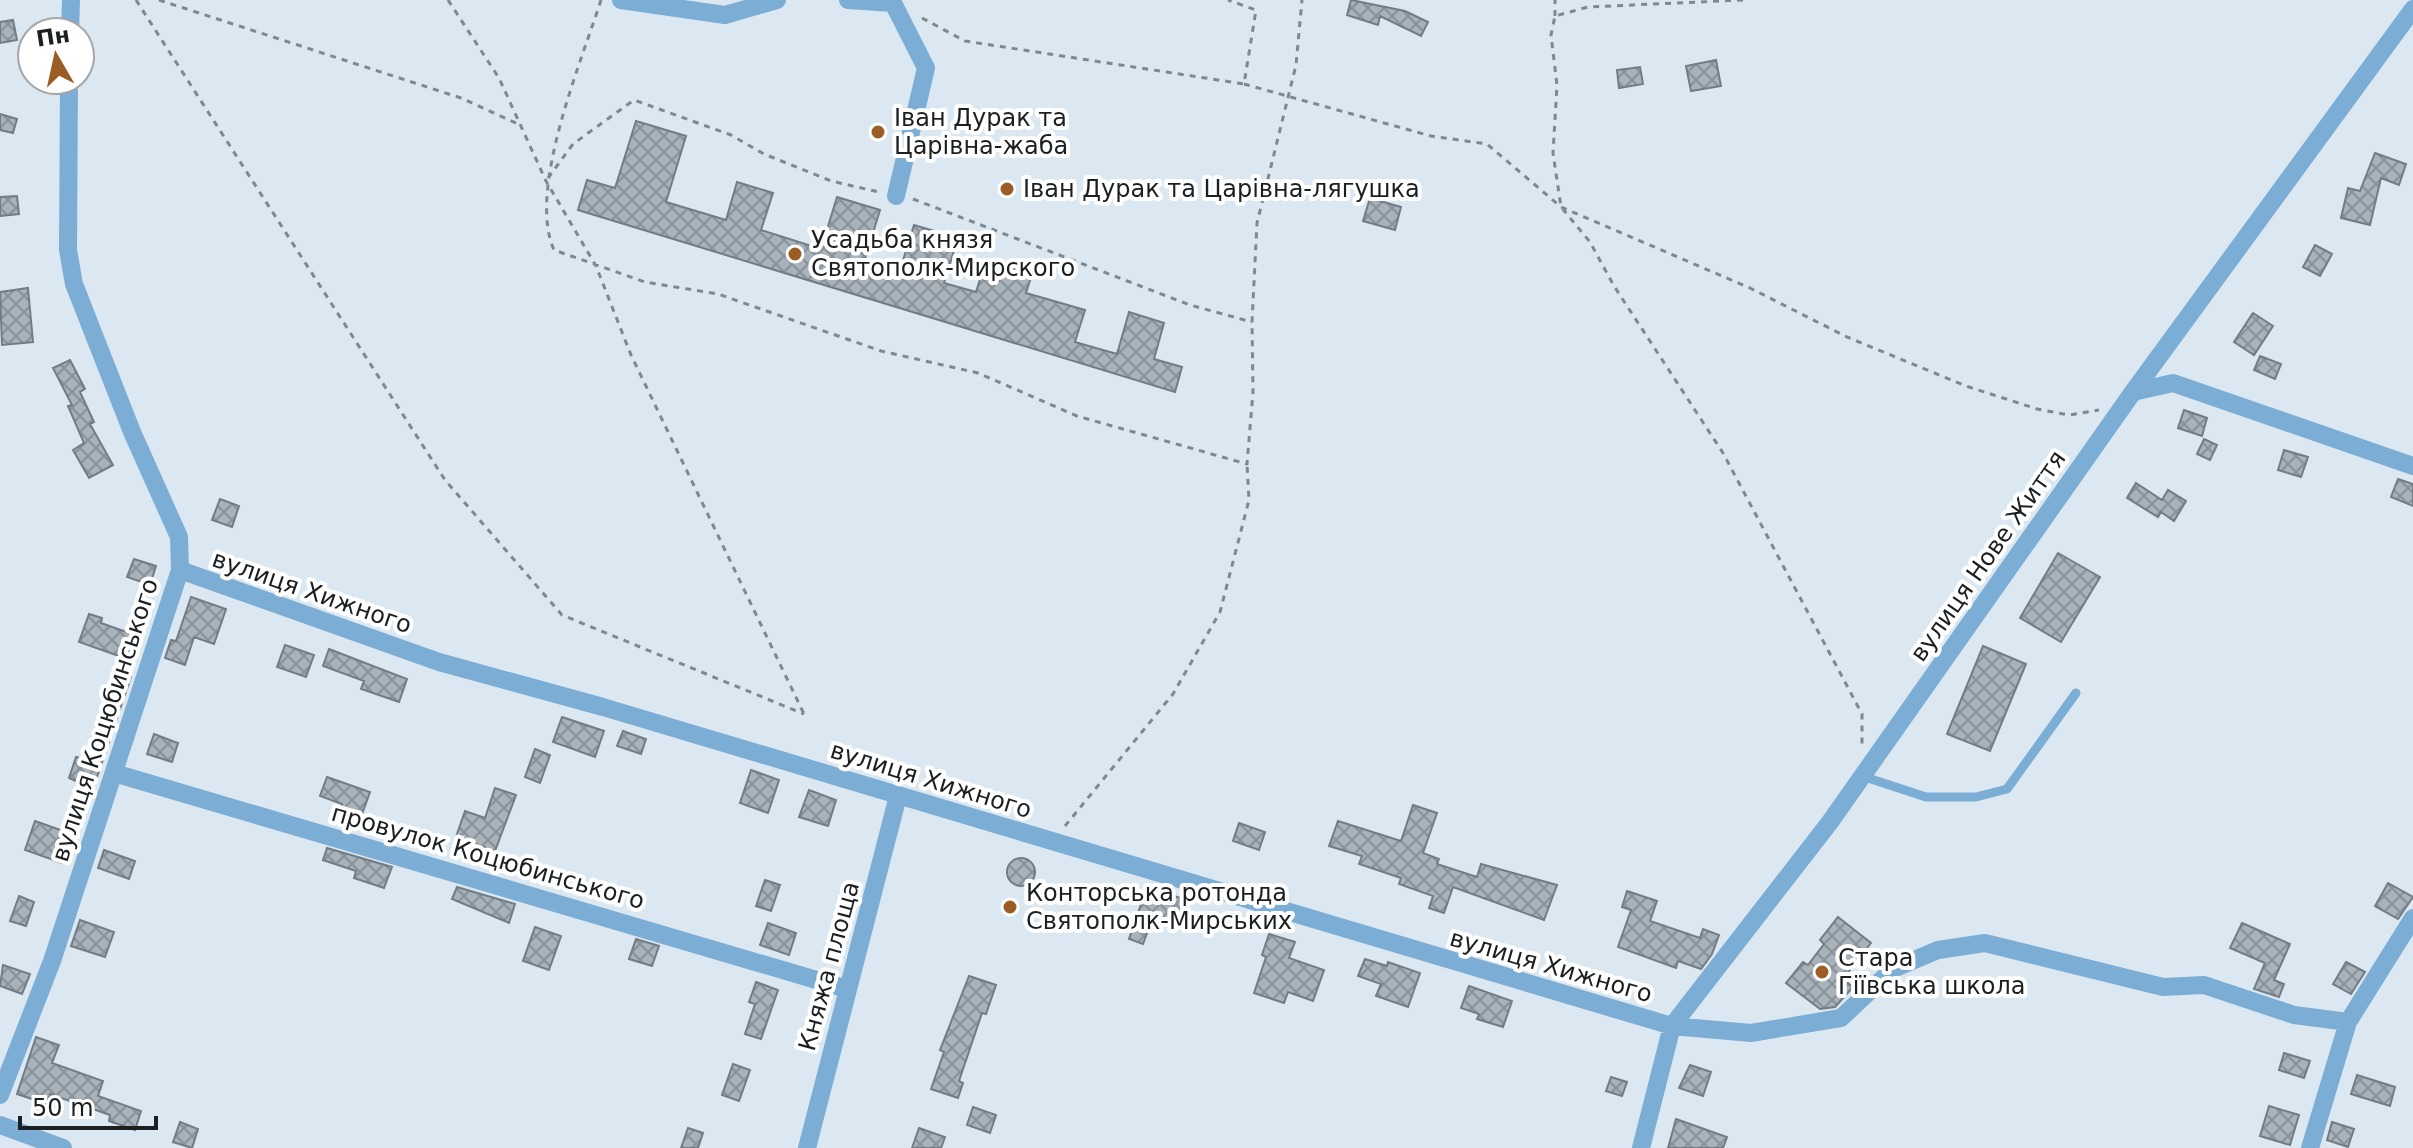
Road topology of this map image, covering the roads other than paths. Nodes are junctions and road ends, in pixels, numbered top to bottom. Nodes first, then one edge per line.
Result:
1 (621, 0) edge
2 (777, 0) edge
3 (848, 0) edge
4 (2413, 9) edge
5 (69, 96) edge
6 (896, 196) dead end
7 (2133, 392) junction
8 (2413, 466) edge
9 (180, 570) junction
10 (2076, 693) dead end
11 (114, 773) junction
12 (1862, 776) junction
13 (898, 796) junction
14 (2413, 918) edge
15 (847, 989) junction
16 (2348, 1022) junction
17 (1672, 1026) junction
18 (0, 1095) edge
19 (0, 1125) edge
20 (63, 1148) edge
21 (807, 1148) edge
22 (1641, 1148) edge
23 (2310, 1148) edge

1 - 2 street
3 - 6 street
4 - 7 street, вулиця Нове Життя
5 - 9 street, вулиця Коцюбинського
7 - 8 street
7 - 12 street, вулиця Нове Життя
9 - 11 street, вулиця Коцюбинського
9 - 13 street, вулиця Хижного
10 - 12 lane
11 - 15 street, провулок Коцюбинського
11 - 18 street, вулиця Коцюбинського
12 - 17 street, вулиця Нове Життя
13 - 15 street, Княжа площа
13 - 17 street, вулиця Хижного
14 - 16 street
15 - 21 street, Княжа площа
16 - 17 street, вулиця Хижного
16 - 23 street
17 - 22 street, вулиця Нове Життя
19 - 20 street

